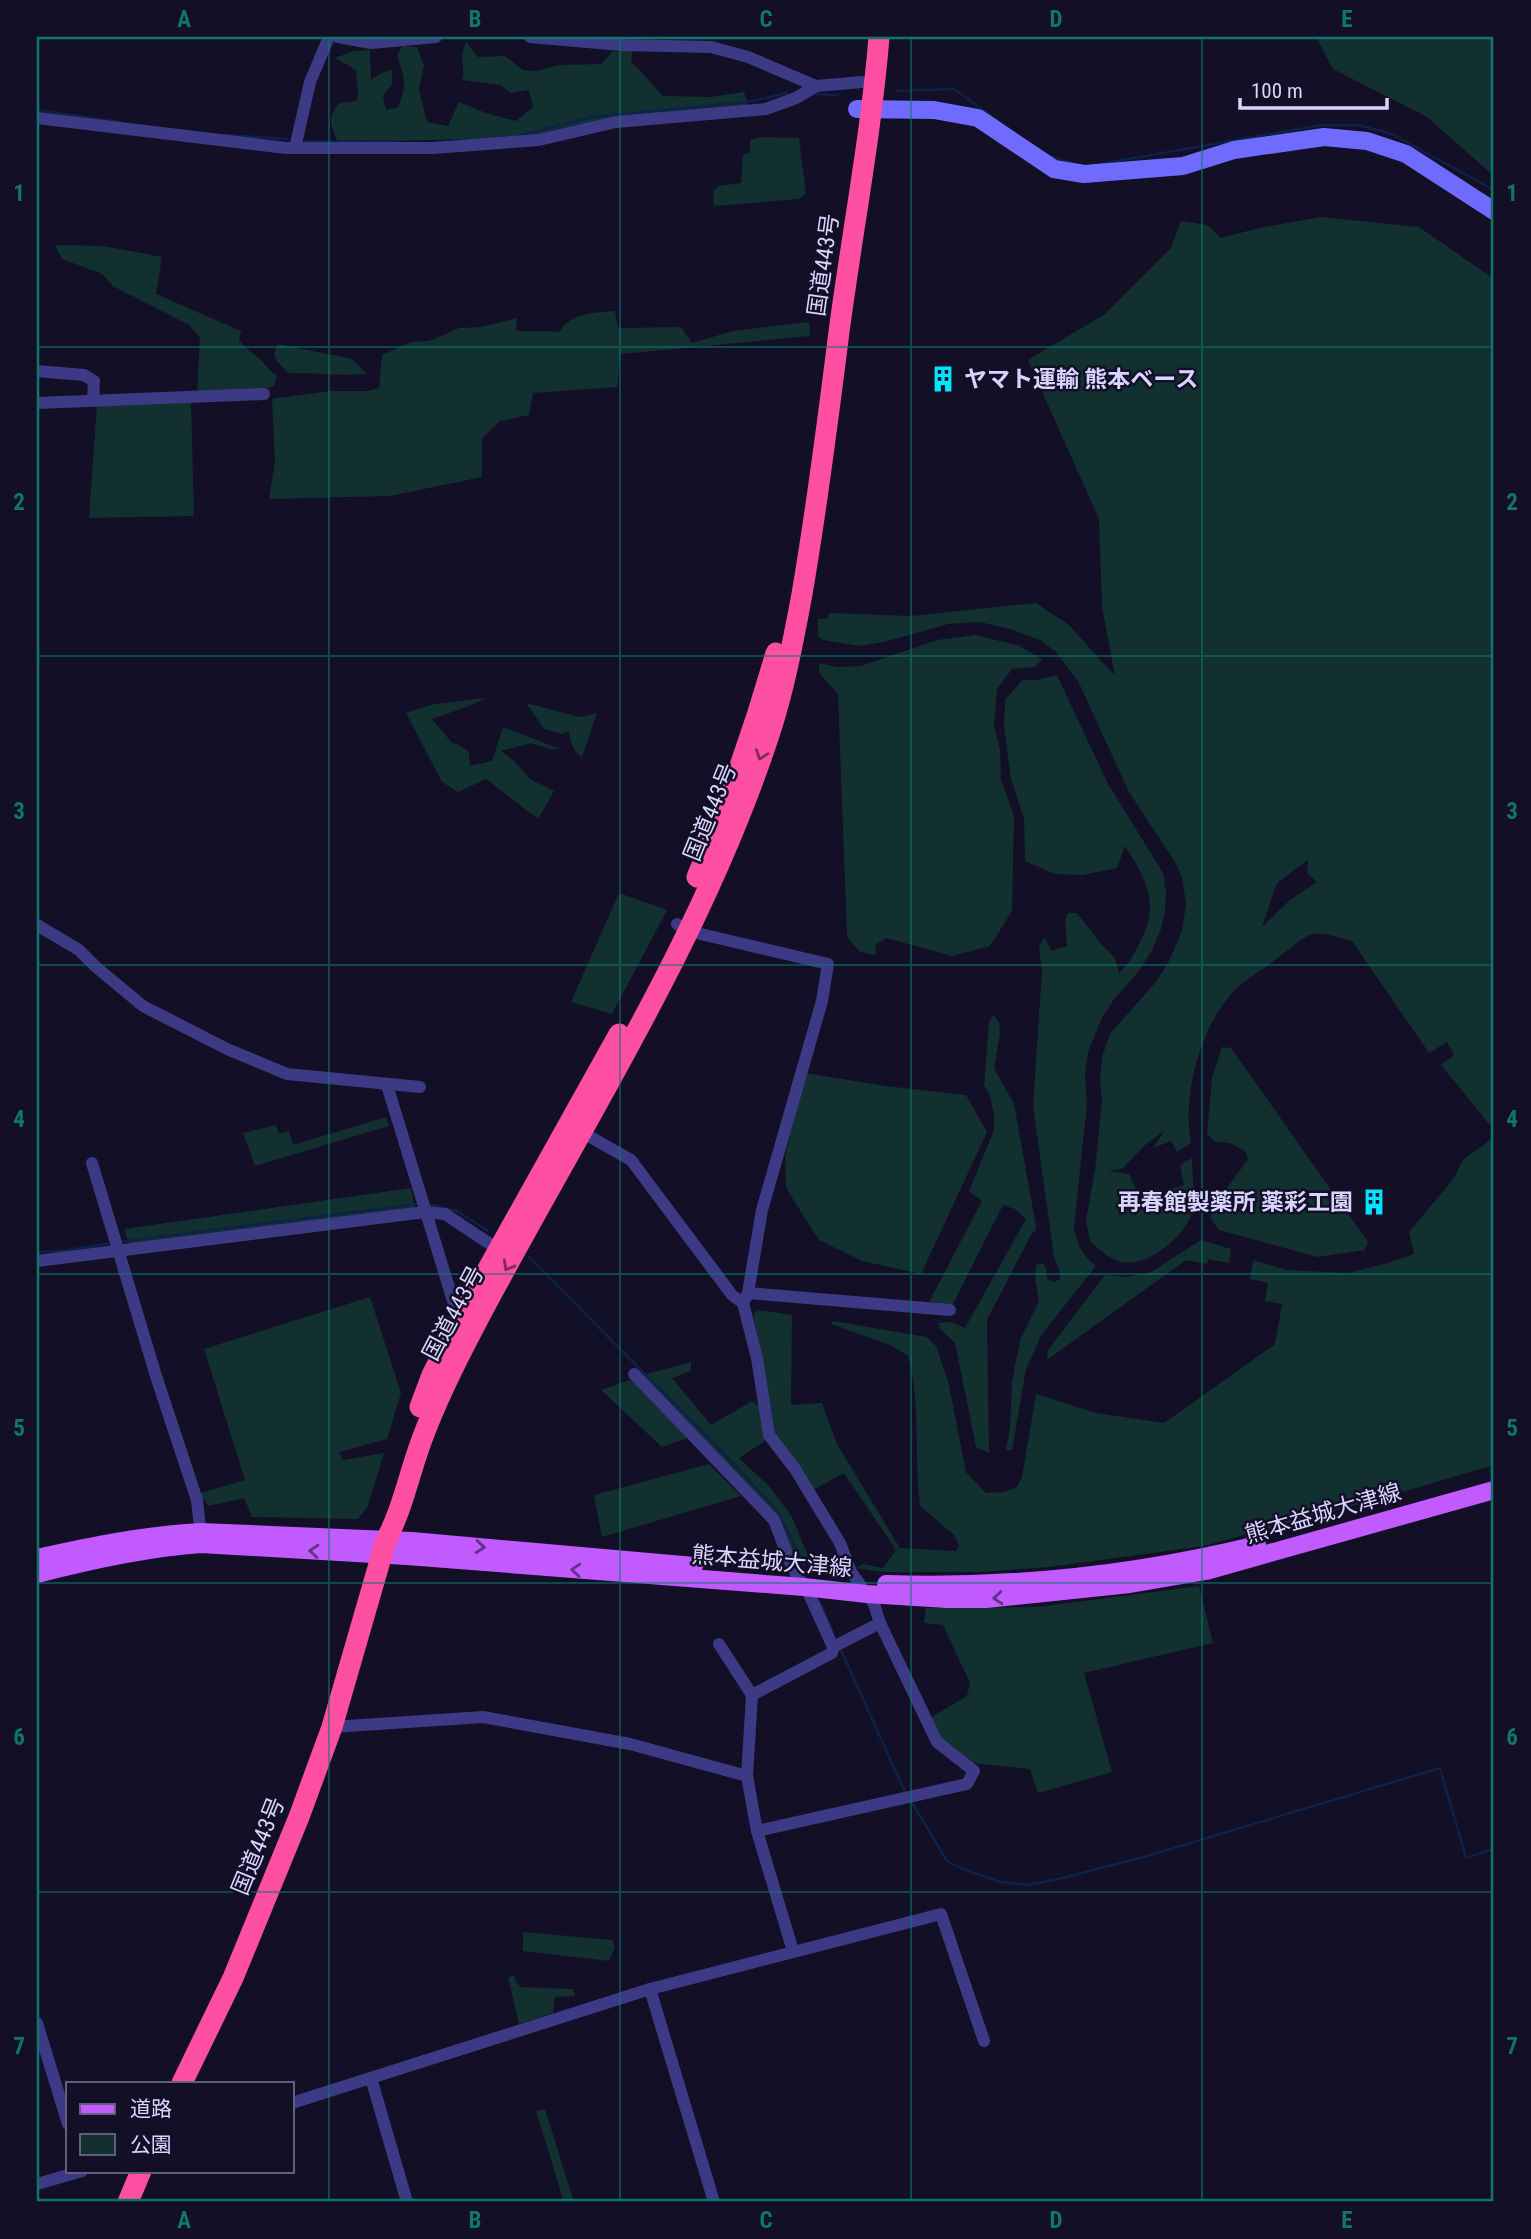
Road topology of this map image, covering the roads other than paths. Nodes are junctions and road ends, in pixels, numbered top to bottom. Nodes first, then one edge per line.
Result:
1 (329, 37) edge
2 (338, 37) edge
3 (436, 37) edge
4 (530, 37) edge
5 (866, 37) edge
6 (879, 37) edge
7 (862, 82) junction
8 (816, 86) junction
9 (864, 109) junction
10 (37, 117) edge
11 (295, 148) junction
12 (1494, 211) edge
13 (37, 371) edge
14 (264, 394) dead end
15 (93, 400) junction
16 (37, 403) edge
17 (37, 925) edge
18 (683, 927) junction
19 (387, 1085) junction
20 (420, 1087) dead end
21 (576, 1129) junction
22 (92, 1163) dead end
23 (423, 1206) junction
24 (117, 1244) junction
25 (499, 1250) junction
26 (37, 1261) edge
27 (746, 1298) junction
28 (466, 1310) junction
29 (950, 1311) dead end
30 (634, 1374) dead end
31 (1494, 1478) edge
32 (1494, 1490) edge
33 (201, 1538) junction
34 (384, 1548) junction
35 (37, 1558) edge
36 (37, 1574) edge
37 (801, 1581) junction
38 (863, 1588) junction
39 (880, 1623) junction
40 (719, 1644) dead end
41 (837, 1645) junction
42 (752, 1695) junction
43 (332, 1727) junction
44 (747, 1776) junction
45 (757, 1831) junction
46 (793, 1951) junction
47 (650, 1989) junction
48 (37, 2023) edge
49 (984, 2042) dead end
50 (371, 2078) junction
51 (182, 2082) edge
52 (294, 2103) edge
53 (66, 2117) edge
54 (79, 2172) edge
55 (141, 2172) edge
56 (37, 2184) edge
57 (128, 2202) edge
58 (407, 2202) edge
59 (714, 2202) edge

1 - 11 street
2 - 3 street
4 - 8 street
5 - 7 highway, 国道443号
6 - 9 highway, 国道443号
7 - 8 street
7 - 9 highway, 国道443号
8 - 11 street
9 - 12 street
9 - 18 highway, 国道443号
10 - 11 street
13 - 15 street
14 - 15 street
15 - 16 street
17 - 19 street
18 - 21 highway, 国道443号
18 - 27 street
19 - 20 street
19 - 23 street
21 - 25 highway, 国道443号
21 - 27 street
21 -> 34 highway, 国道443号
22 - 24 street
23 - 24 street
23 - 25 street
23 - 28 street
24 - 26 street
24 - 33 street
25 - 28 highway, 国道443号
27 - 29 street
27 - 38 street
28 - 34 highway, 国道443号
30 - 37 street
31 - 38 main road, 熊本益城大津線
32 -> 38 main road, 熊本益城大津線
33 - 34 main road, 熊本益城大津線
33 - 35 main road, 熊本益城大津線
33 - 36 main road, 熊本益城大津線
34 - 37 main road, 熊本益城大津線
34 - 43 highway, 国道443号
37 - 38 main road, 熊本益城大津線
37 - 41 street
38 - 39 street
39 - 41 street
39 - 45 street
40 - 42 street
41 - 42 street
42 - 44 street
43 - 44 street
43 - 51 highway, 国道443号
44 - 45 street
45 - 46 street
46 - 47 street
46 - 49 street
47 - 50 street
47 - 59 street
48 - 53 street
50 - 52 street
50 - 58 street
54 - 56 street
55 - 57 highway

